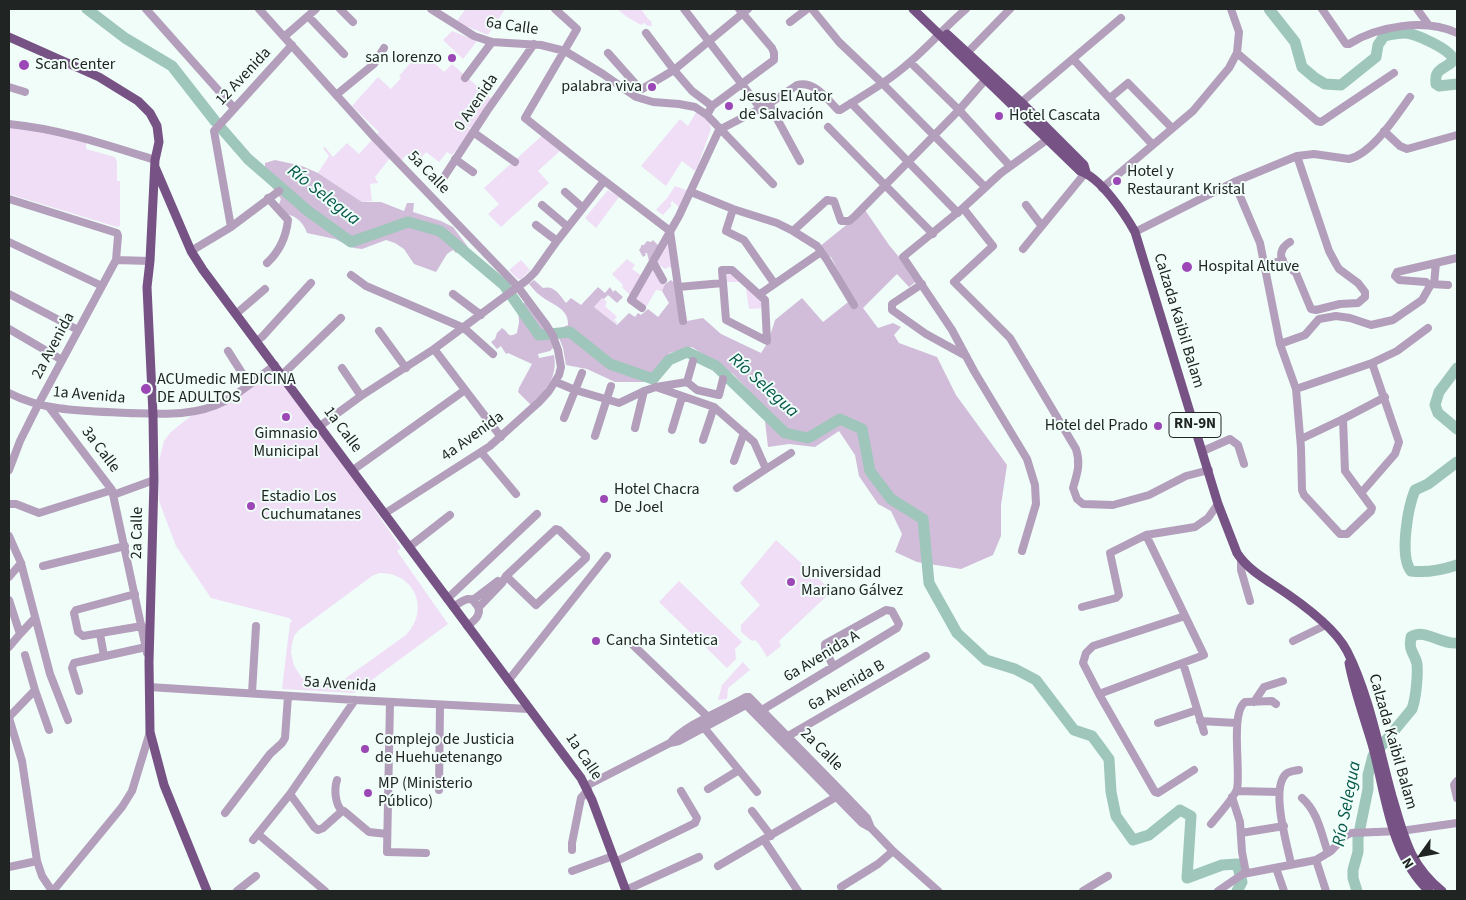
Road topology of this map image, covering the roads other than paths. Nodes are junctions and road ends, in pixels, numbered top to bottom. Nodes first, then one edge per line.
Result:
1 (146, 9) edge
2 (259, 9) edge
3 (316, 9) edge
4 (340, 9) edge
5 (431, 9) edge
6 (555, 9) edge
7 (684, 9) edge
8 (807, 9) edge
9 (812, 9) edge
10 (913, 9) edge
11 (921, 9) edge
12 (966, 9) edge
13 (1010, 9) edge
14 (1231, 9) edge
15 (1322, 9) edge
16 (1419, 9) edge
17 (743, 10) edge
18 (308, 16) junction
19 (1121, 18) dead end
20 (353, 22) dead end
21 (790, 22) dead end
22 (1428, 24) junction
23 (646, 32) dead end
24 (941, 32) junction
25 (1457, 33) edge
26 (285, 36) junction
27 (9, 37) edge
28 (492, 42) junction
29 (710, 42) junction
30 (534, 44) junction
31 (292, 45) junction
32 (384, 48) dead end
33 (565, 51) junction
34 (968, 52) junction
35 (1237, 52) junction
36 (608, 53) dead end
37 (344, 54) dead end
38 (1073, 59) junction
39 (910, 62) junction
40 (674, 70) junction
41 (1394, 74) dead end
42 (465, 78) dead end
43 (986, 79) junction
44 (882, 83) junction
45 (741, 84) junction
46 (9, 87) edge
47 (25, 92) dead end
48 (336, 95) junction
49 (1410, 97) dead end
50 (1110, 98) junction
51 (850, 103) junction
52 (770, 104) junction
53 (1018, 105) junction
54 (712, 106) junction
55 (234, 108) junction
56 (761, 109) junction
57 (959, 110) junction
58 (707, 115) junction
59 (9, 124) edge
60 (828, 127) dead end
61 (1172, 128) junction
62 (719, 130) junction
63 (1384, 131) junction
64 (473, 132) junction
65 (1457, 135) edge
66 (934, 136) junction
67 (1048, 139) junction
68 (1152, 144) junction
69 (1297, 156) junction
70 (455, 160) junction
71 (800, 160) dead end
72 (515, 162) dead end
73 (908, 162) junction
74 (155, 163) junction
75 (1010, 166) junction
76 (473, 172) dead end
77 (1086, 172) junction
78 (444, 177) dead end
79 (604, 181) junction
80 (1234, 182) junction
81 (773, 184) dead end
82 (886, 186) junction
83 (985, 187) junction
84 (1102, 188) junction
85 (279, 191) dead end
86 (566, 192) dead end
87 (690, 192) junction
88 (268, 198) junction
89 (9, 199) edge
90 (542, 205) dead end
91 (1026, 205) dead end
92 (583, 208) junction
93 (733, 209) junction
94 (961, 210) junction
95 (1041, 225) junction
96 (536, 226) dead end
97 (231, 227) junction
98 (568, 227) junction
99 (670, 231) junction
100 (793, 231) junction
101 (1135, 232) junction
102 (933, 234) junction
103 (556, 241) junction
104 (9, 242) edge
105 (1290, 242) dead end
106 (1023, 249) dead end
107 (191, 251) junction
108 (821, 252) junction
109 (1457, 258) edge
110 (116, 260) junction
111 (150, 260) junction
112 (1283, 260) junction
113 (653, 262) junction
114 (267, 263) dead end
115 (1436, 263) junction
116 (1264, 266) junction
117 (351, 275) dead end
118 (663, 280) dead end
119 (311, 283) dead end
120 (722, 283) junction
121 (774, 283) junction
122 (922, 284) junction
123 (1431, 284) junction
124 (1448, 285) dead end
125 (102, 286) junction
126 (678, 287) junction
127 (265, 289) dead end
128 (515, 289) junction
129 (9, 294) edge
130 (454, 294) dead end
131 (760, 294) junction
132 (854, 305) dead end
133 (642, 308) dead end
134 (236, 314) junction
135 (481, 315) junction
136 (341, 318) dead end
137 (683, 321) dead end
138 (464, 328) junction
139 (1428, 328) dead end
140 (9, 329) edge
141 (78, 330) junction
142 (378, 331) dead end
143 (256, 341) junction
144 (1280, 344) junction
145 (434, 349) junction
146 (228, 352) dead end
147 (492, 354) dead end
148 (966, 356) junction
149 (62, 360) junction
150 (693, 361) dead end
151 (1372, 363) junction
152 (275, 365) junction
153 (561, 367) joint
154 (342, 368) dead end
155 (406, 368) junction
156 (582, 373) dead end
157 (282, 375) junction
158 (723, 379) dead end
159 (556, 382) junction
160 (687, 382) junction
161 (249, 384) junction
162 (611, 386) dead end
163 (656, 387) junction
164 (1296, 389) junction
165 (465, 390) junction
166 (575, 390) junction
167 (644, 391) junction
168 (9, 393) edge
169 (361, 396) junction
170 (1385, 397) junction
171 (682, 398) junction
172 (608, 400) junction
173 (38, 405) junction
174 (49, 406) junction
175 (714, 407) junction
176 (153, 415) junction
177 (564, 418) dead end
178 (1343, 419) junction
179 (320, 426) junction
180 (634, 428) dead end
181 (672, 430) dead end
182 (744, 433) junction
183 (595, 436) dead end
184 (501, 437) junction
185 (1301, 439) junction
186 (703, 440) dead end
187 (1203, 451) junction
188 (481, 452) junction
189 (791, 453) dead end
190 (734, 461) dead end
191 (1244, 464) dead end
192 (766, 469) junction
193 (9, 470) edge
194 (353, 470) junction
195 (1209, 470) junction
196 (154, 480) junction
197 (737, 488) dead end
198 (113, 492) junction
199 (1362, 492) junction
200 (516, 494) dead end
201 (9, 504) edge
202 (1218, 504) junction
203 (384, 514) junction
204 (537, 514) dead end
205 (450, 515) dead end
206 (1146, 535) junction
207 (9, 536) edge
208 (125, 546) junction
209 (409, 547) junction
210 (1022, 551) dead end
211 (607, 556) dead end
212 (1241, 560) junction
213 (21, 563) junction
214 (43, 566) dead end
215 (9, 577) edge
216 (504, 578) junction
217 (135, 594) junction
218 (447, 599) junction
219 (9, 600) edge
220 (473, 600) junction
221 (1250, 601) dead end
222 (453, 607) junction
223 (479, 607) junction
224 (1082, 607) dead end
225 (1185, 616) junction
226 (34, 619) junction
227 (142, 626) junction
228 (256, 626) dead end
229 (467, 626) junction
230 (1326, 626) junction
231 (20, 634) junction
232 (100, 634) junction
233 (1294, 641) dead end
234 (633, 645) dead end
235 (9, 647) edge
236 (146, 647) junction
237 (25, 656) dead end
238 (104, 656) junction
239 (926, 656) dead end
240 (149, 662) junction
241 (1183, 662) junction
242 (833, 666) junction
243 (508, 681) junction
244 (1284, 681) dead end
245 (149, 687) junction
246 (35, 690) junction
247 (79, 691) dead end
248 (252, 693) junction
249 (1099, 694) junction
250 (288, 696) junction
251 (356, 700) junction
252 (390, 702) junction
253 (1254, 702) junction
254 (1276, 704) dead end
255 (440, 705) junction
256 (529, 709) junction
257 (762, 710) junction
258 (1197, 710) junction
259 (708, 717) junction
260 (9, 718) edge
261 (68, 720) dead end
262 (1200, 721) junction
263 (1158, 723) dead end
264 (1237, 723) junction
265 (702, 725) junction
266 (48, 730) dead end
267 (150, 732) junction
268 (1204, 732) dead end
269 (784, 738) junction
270 (739, 770) junction
271 (1194, 770) dead end
272 (1299, 770) dead end
273 (337, 780) dead end
274 (1457, 780) edge
275 (587, 788) junction
276 (708, 789) dead end
277 (439, 790) dead end
278 (681, 791) dead end
279 (757, 792) dead end
280 (1279, 792) junction
281 (290, 794) junction
282 (840, 794) junction
283 (1234, 794) junction
284 (1302, 798) dead end
285 (1457, 798) edge
286 (342, 811) junction
287 (752, 812) dead end
288 (225, 813) dead end
289 (1457, 823) edge
290 (1211, 824) dead end
291 (1284, 826) junction
292 (1397, 831) junction
293 (1241, 833) junction
294 (387, 834) junction
295 (767, 838) junction
296 (572, 850) dead end
297 (893, 851) junction
298 (426, 853) dead end
299 (1328, 853) junction
300 (699, 857) dead end
301 (614, 859) junction
302 (1316, 860) junction
303 (37, 861) junction
304 (1291, 864) junction
305 (718, 866) dead end
306 (9, 867) edge
307 (1276, 868) junction
308 (572, 871) dead end
309 (1245, 874) junction
310 (256, 876) dead end
311 (1108, 876) dead end
312 (841, 887) dead end
313 (52, 891) edge
314 (207, 891) edge
315 (237, 891) edge
316 (325, 891) edge
317 (626, 891) edge
318 (798, 891) edge
319 (938, 891) edge
320 (1085, 891) edge
321 (1218, 891) edge
322 (1284, 891) edge
323 (1326, 891) edge
324 (1429, 891) edge
325 (1442, 891) edge

1 - 55 street
2 - 26 street, 5a Calle
3 - 18 street, 12 Avenida
4 - 20 street
5 - 28 street, 6a Calle
6 - 33 street
7 - 29 street
8 - 21 street
9 - 44 street
10 - 24 main road, Calzada Kaibil Balam / RN-9N
11 - 24 main road, Calzada Kaibil Balam / RN-9N
12 - 24 street
13 - 34 street
14 - 35 street
15 - 22 street
16 - 22 street
17 - 29 street
17 - 45 street
18 - 26 street, 12 Avenida
18 - 37 street
19 - 38 street
22 - 25 street
23 - 40 street
24 - 34 main road, Calzada Kaibil Balam / RN-9N
24 - 39 street
24 - 43 main road, Calzada Kaibil Balam / RN-9N
26 - 31 street, 5a Calle
27 - 74 main road
28 - 30 street, 6a Calle
28 - 42 street
29 - 40 street
29 - 45 street
30 - 33 street, 6a Calle
30 - 64 street, 0 Avenida
31 - 48 street, 5a Calle
31 - 55 street, 12 Avenida
32 - 48 street
33 - 58 street, 6a Calle
33 - 79 street
34 - 53 main road, Calzada Kaibil Balam / RN-9N
35 - 41 street
35 - 61 street
36 - 40 street
38 - 50 street
38 - 53 street
39 - 44 street
39 - 57 street
40 - 54 street
43 - 53 main road, Calzada Kaibil Balam / RN-9N
43 - 57 street
44 - 51 street
44 - 66 street
45 - 54 street
45 - 56 street
46 - 47 street
48 - 128 street, 5a Calle
49 - 63 street
50 - 61 street
50 - 68 street
51 - 52 street
51 - 73 street
52 - 56 street
52 - 71 street
53 - 67 main road, Calzada Kaibil Balam / RN-9N
53 - 77 main road, Calzada Kaibil Balam / RN-9N
54 - 58 street
55 - 97 street, 12 Avenida
56 - 62 street
57 - 66 street
57 - 75 street
58 - 62 street
59 - 74 street
60 - 82 street
61 - 68 street
62 - 81 street
62 - 87 street
63 - 65 street
63 - 69 street
64 - 70 street, 0 Avenida
64 - 72 street
66 - 73 street
66 - 83 street
67 - 75 street
67 - 77 main road, Calzada Kaibil Balam / RN-9N
68 - 84 street
69 - 80 street
69 - 112 street
70 - 76 street
70 - 78 street, 0 Avenida
73 - 82 street
73 - 94 street
74 - 107 main road, 1a Calle
74 - 111 main road, 2a Calle
75 - 83 street
77 - 84 main road, Calzada Kaibil Balam / RN-9N
77 - 95 street
79 - 92 street
79 - 99 street
80 - 101 street
80 - 116 street
82 - 100 street
82 - 102 street
83 - 94 street
84 - 101 main road, Calzada Kaibil Balam / RN-9N
85 - 88 street
86 - 92 street
87 - 93 street
87 - 99 street
88 - 97 street
88 - 114 street
89 - 110 street, 2a Avenida
90 - 98 street
91 - 95 street
92 - 98 street
93 - 100 street
93 - 121 street
94 - 102 street
94 - 195 street
95 - 106 street
96 - 103 street
97 - 107 street
98 - 103 street
99 - 113 street
99 - 126 street
100 - 108 street
101 - 187 main road, Calzada Kaibil Balam / RN-9N
102 - 122 street
103 - 128 street
104 - 125 street
105 - 112 street
107 - 134 main road, 1a Calle
108 - 121 street
108 - 132 street
109 - 115 street
110 - 111 street
110 - 125 street, 2a Avenida
111 - 176 main road, 2a Calle
112 - 116 street
113 - 118 street
113 - 133 street
115 - 123 street
115 - 123 street
116 - 144 street
117 - 138 street
119 - 143 street
120 - 126 street
120 - 131 street
120 - 131 street
121 - 131 street
122 - 148 street
122 - 148 street
123 - 124 street
123 - 144 street
125 - 141 street, 2a Avenida
126 - 137 street
127 - 134 street
128 - 135 street
128 - 153 street, 5a Calle
129 - 141 street
130 - 135 street
134 - 143 main road, 1a Calle
135 - 138 street
136 - 157 street
138 - 145 street
138 - 147 street
139 - 151 street
140 - 149 street
141 - 149 street, 2a Avenida
142 - 155 street
143 - 152 main road, 1a Calle
144 - 164 street
145 - 155 street
145 - 165 street
146 - 161 street
148 - 210 street
149 - 173 street, 2a Avenida
150 - 160 street
151 - 164 street
151 - 170 street
152 - 157 main road, 1a Calle
152 - 161 street, 1a Avenida
153 - 159 street, 4a Avenida
154 - 169 street
155 - 169 street
156 - 166 street
157 - 179 main road, 1a Calle
158 - 160 street
159 - 166 street
159 - 184 street, 4a Avenida
160 - 163 street
161 - 176 street, 1a Avenida
162 - 172 street
163 - 167 street
163 - 171 street
164 - 185 street
165 - 184 street
165 - 194 street
166 - 172 street
166 - 177 street
167 - 172 street
167 - 180 street
168 - 173 street
169 - 179 street
170 - 178 street
170 - 199 street
171 - 175 street
171 - 181 street
172 - 183 street
173 - 174 street, 1a Avenida
173 - 193 street, 2a Avenida
174 - 176 street, 1a Avenida
174 - 198 street, 3a Calle
175 - 182 street
175 - 186 street
176 - 196 main road, 2a Calle
178 - 185 street
178 - 199 street
179 - 194 main road, 1a Calle
182 - 190 street
182 - 192 street
184 - 188 street, 4a Avenida
185 - 199 street
187 - 191 street
187 - 195 main road, Calzada Kaibil Balam / RN-9N
188 - 200 street
188 - 203 street, 4a Avenida
189 - 192 street
192 - 197 street
194 - 203 main road, 1a Calle
195 - 202 main road, Calzada Kaibil Balam / RN-9N
196 - 198 street
196 - 240 main road, 2a Calle
198 - 201 street
198 - 208 street, 3a Calle
202 - 206 street
202 - 212 main road, Calzada Kaibil Balam / RN-9N
203 - 209 main road, 1a Calle
204 - 218 street
205 - 209 street
206 - 224 street
206 - 225 street
207 - 213 street
208 - 214 street
208 - 217 street, 3a Calle
209 - 218 main road, 1a Calle
211 - 243 street
212 - 221 street
212 - 230 main road, Calzada Kaibil Balam / RN-9N
213 - 215 street
213 - 226 street
216 - 216 street
216 - 220 street
216 - 223 street
217 - 227 street, 3a Calle
217 - 232 street
218 - 222 main road, 1a Calle
219 - 231 street
220 - 222 street
220 - 223 street
222 - 229 main road, 1a Calle
223 - 229 street
225 - 241 street
225 - 249 street
226 - 231 street
226 - 261 street
227 - 232 street
227 - 236 street, 3a Calle
228 - 248 street
229 - 243 main road, 1a Calle
230 - 233 street
230 - 292 main road, Calzada Kaibil Balam / RN-9N
231 - 235 street
232 - 238 street
234 - 259 street
236 - 238 street
236 - 240 street, 3a Calle
237 - 246 street
238 - 247 street
239 - 269 street, 6a Avenida B
240 - 245 main road, 2a Calle
241 - 249 street
241 - 258 street
242 - 242 street, 6a Avenida A
242 - 257 street, 6a Avenida A
243 - 256 main road, 1a Calle
244 - 253 street
245 - 248 street, 5a Avenida
245 - 267 main road, 2a Calle
246 - 260 street
246 - 266 street
248 - 250 street, 5a Avenida
249 - 271 street
250 - 251 street, 5a Avenida
250 - 288 street
251 - 252 street, 5a Avenida
251 - 281 street
252 - 255 street, 5a Avenida
252 - 294 street
253 - 254 street
253 - 264 street
255 - 256 street, 5a Avenida
255 - 277 street
256 - 275 main road, 1a Calle
257 - 259 street, 2a Calle
257 - 269 street, 2a Calle
258 - 262 street
258 - 263 street
259 - 265 street
260 - 303 street
262 - 264 street
262 - 268 street
264 - 283 street
265 - 269 street, 2a Calle
265 - 270 street
265 - 275 street
267 - 313 street
267 - 314 main road, 2a Calle
269 - 282 street, 2a Calle
270 - 276 street
270 - 279 street
272 - 280 street
273 - 286 street
274 - 285 street
275 - 296 street
275 - 301 main road, 1a Calle
278 - 301 street
280 - 283 street
280 - 291 street
281 - 286 street
281 - 316 street
282 - 295 street
282 - 297 street, 2a Calle
283 - 290 street
283 - 293 street
284 - 299 street
286 - 294 street
287 - 295 street
289 - 292 street
291 - 293 street
291 - 304 street
292 - 299 street
292 - 324 main road, Calzada Kaibil Balam / RN-9N
292 - 325 main road, Calzada Kaibil Balam / RN-9N
293 - 309 street
294 - 298 street
295 - 305 street
295 - 318 street
297 - 312 street
297 - 319 street, 2a Calle
299 - 302 street
300 - 317 street
301 - 308 street
301 - 317 main road, 1a Calle
302 - 304 street
302 - 323 street
303 - 306 street
303 - 313 street
304 - 307 street
307 - 309 street
307 - 322 street
309 - 321 street
310 - 315 street
311 - 320 street

